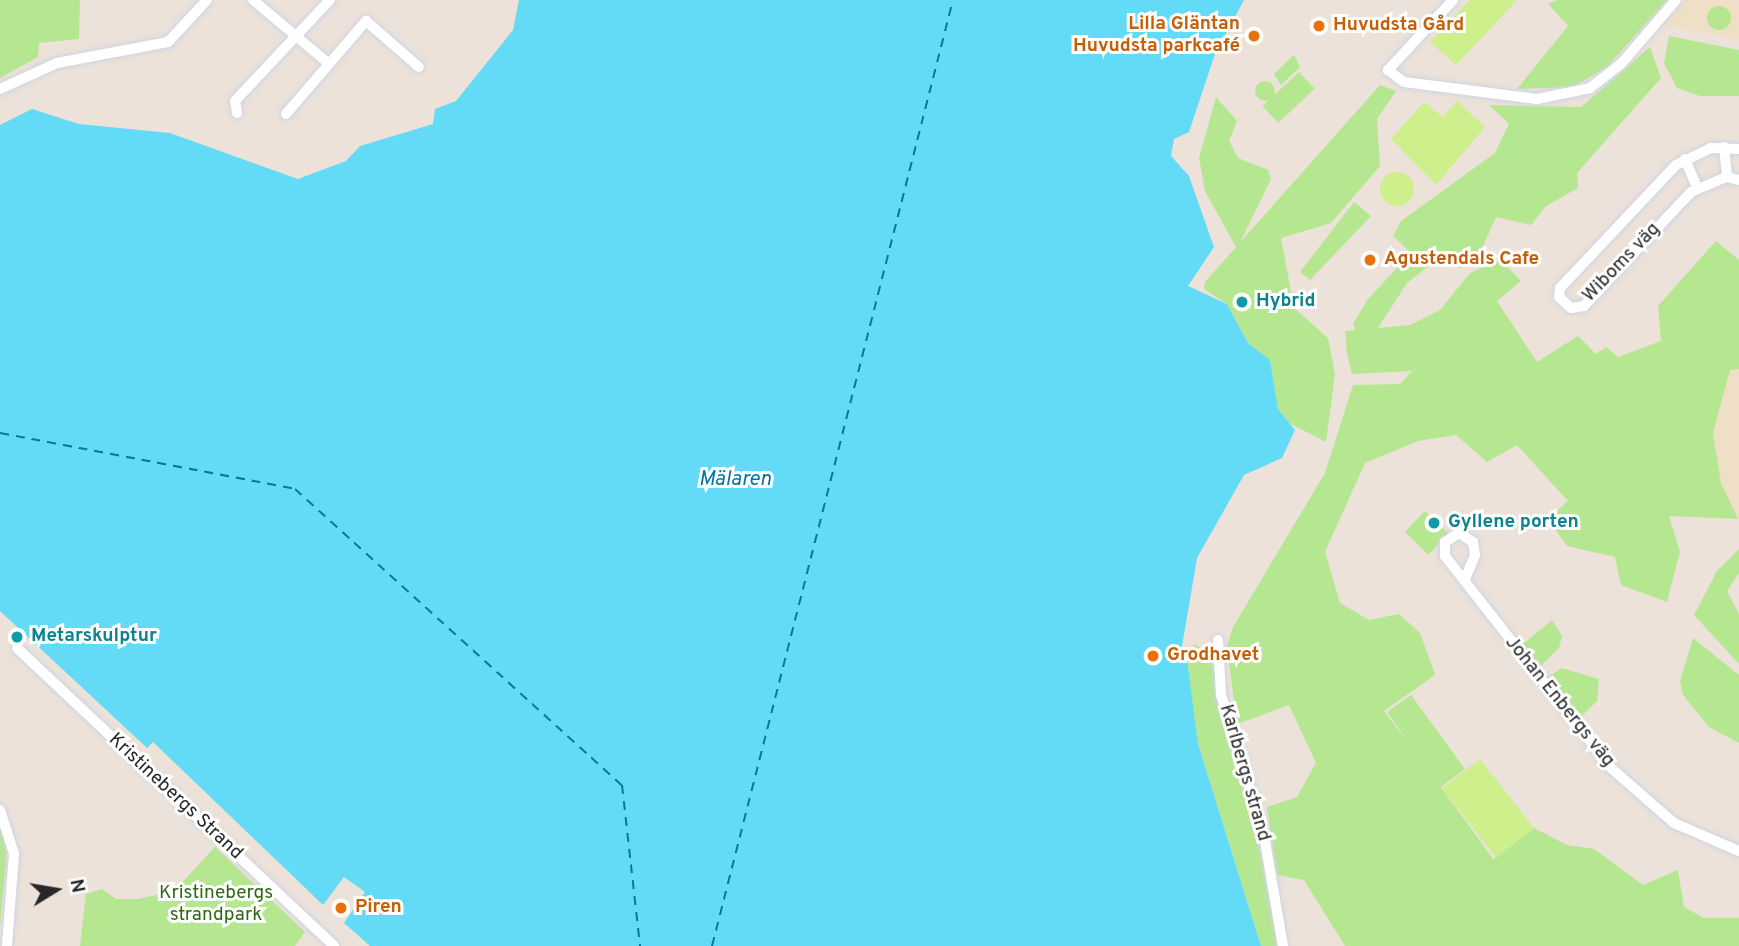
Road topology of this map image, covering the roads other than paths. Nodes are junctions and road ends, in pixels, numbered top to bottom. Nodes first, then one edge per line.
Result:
1 (207, 0) edge
2 (254, 0) edge
3 (330, 0) edge
4 (1453, 0) edge
5 (1676, 0) edge
6 (298, 38) junction
7 (328, 63) junction
8 (419, 67) dead end
9 (0, 89) edge
10 (237, 113) dead end
11 (286, 114) dead end
12 (1724, 148) junction
13 (1739, 149) edge
14 (1685, 159) junction
15 (1727, 177) junction
16 (1739, 180) edge
17 (1697, 187) junction
18 (1465, 579) dead end
19 (1218, 640) dead end
20 (17, 648) dead end
21 (0, 810) edge
22 (1739, 851) edge
23 (7, 946) edge
24 (334, 946) edge
25 (1283, 946) edge

1 - 9 street
2 - 6 street
3 - 6 street
4 - 5 street
6 - 7 street
6 - 10 street
7 - 8 street
7 - 11 street
12 - 13 street
12 - 14 street
12 - 15 street
14 - 17 street
14 - 17 street, Wiboms väg
15 - 16 street
15 - 17 street, Wiboms väg
18 - 22 street, Johan Enbergs väg
19 - 25 street, Karlbergs strand
20 - 24 street, Kristinebergs Strand
21 - 23 street

